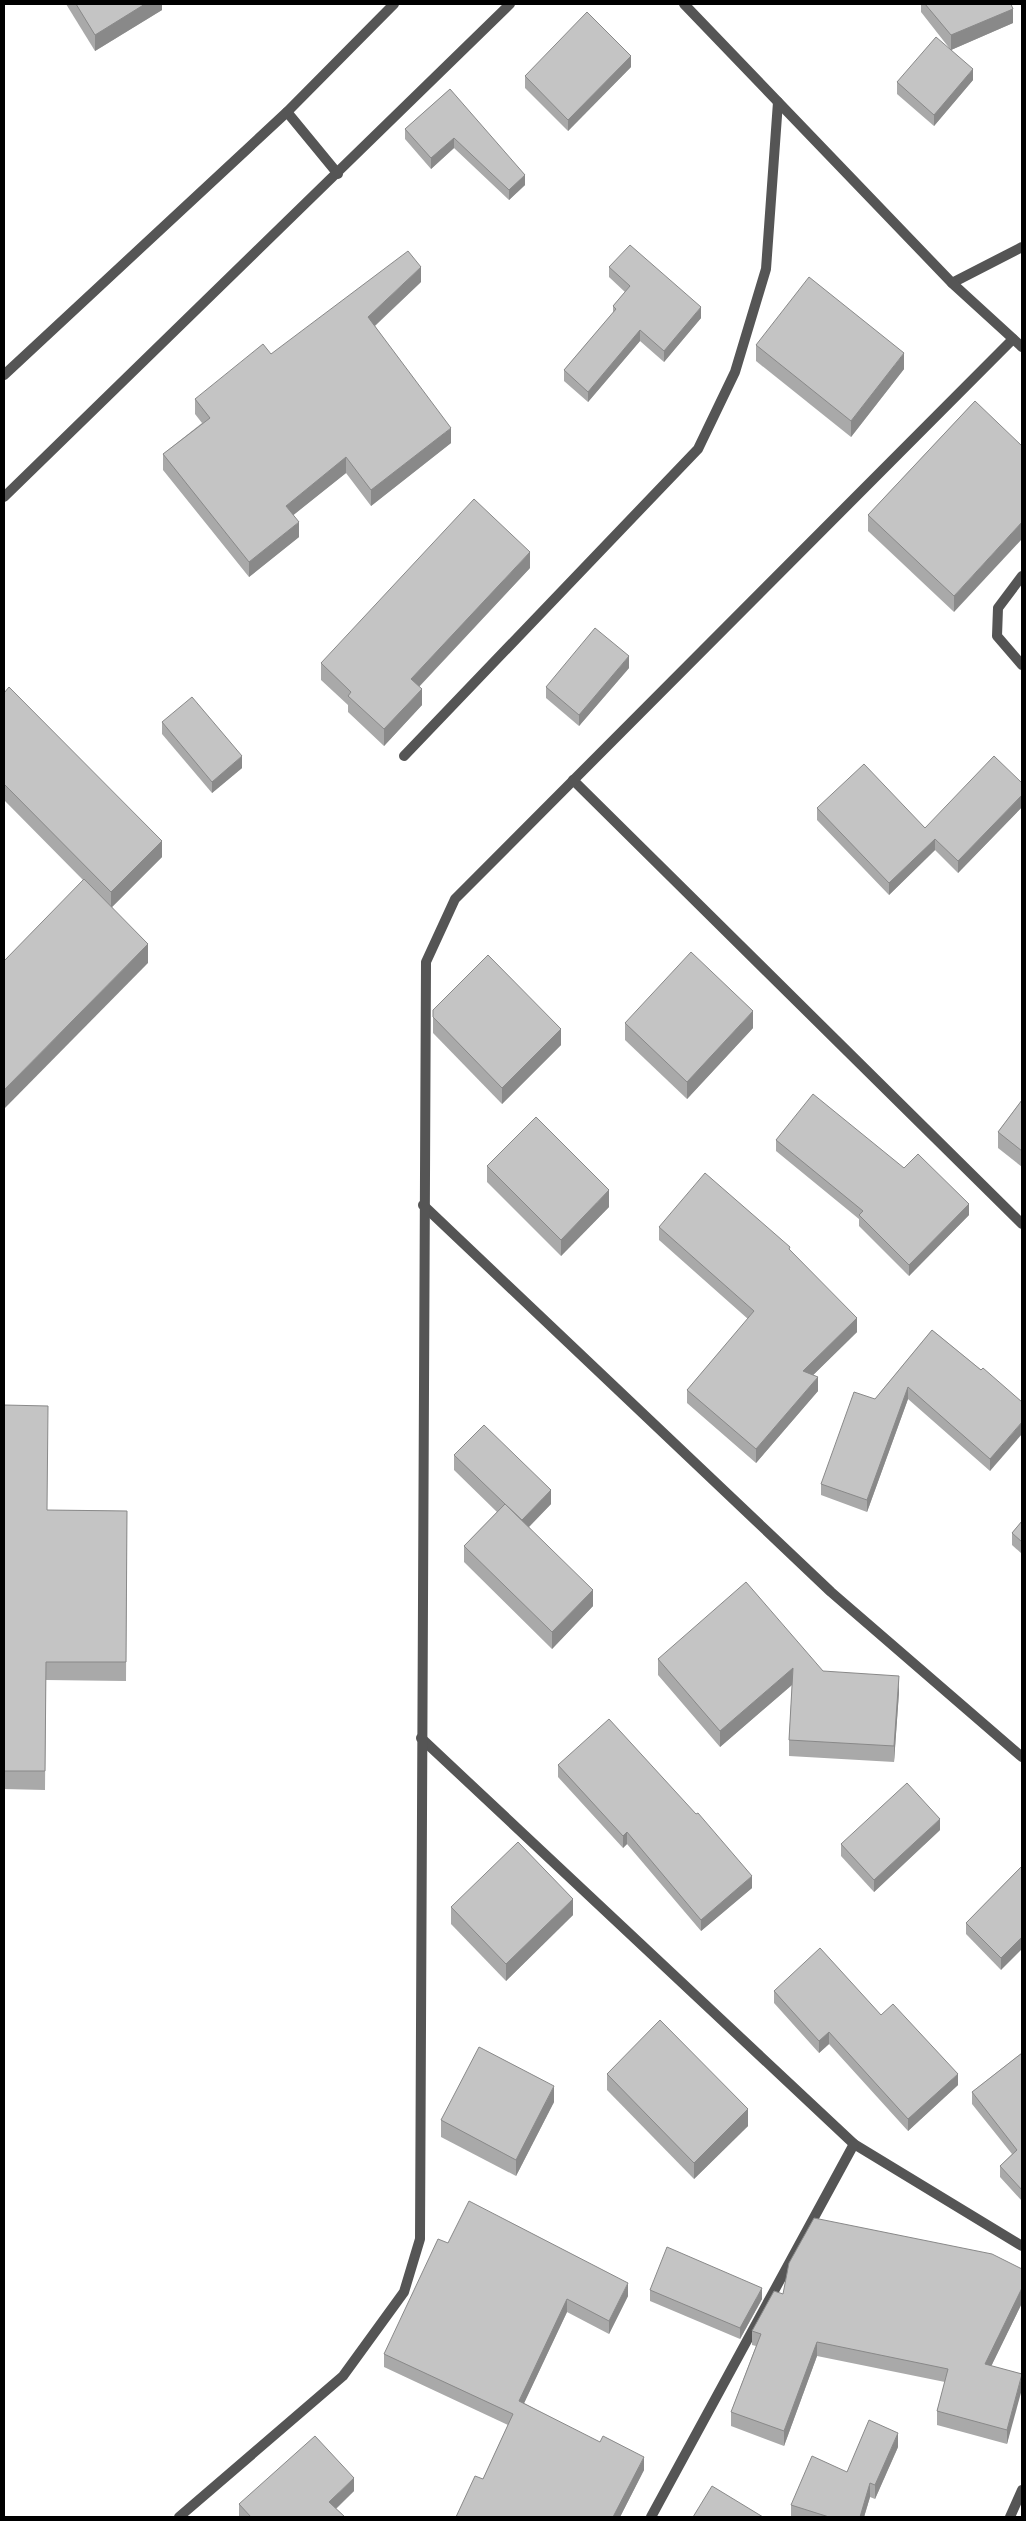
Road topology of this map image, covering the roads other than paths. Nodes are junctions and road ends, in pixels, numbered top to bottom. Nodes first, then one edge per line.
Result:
1 (394, 4) edge
2 (510, 4) edge
3 (684, 4) edge
4 (778, 102) junction
5 (287, 112) junction
6 (338, 174) junction
7 (1022, 247) edge
8 (952, 284) junction
9 (1013, 339) junction
10 (1022, 347) edge
11 (4, 375) edge
12 (4, 497) edge
13 (1022, 576) edge
14 (1022, 665) edge
15 (404, 756) dead end
16 (573, 780) junction
17 (423, 1205) junction
18 (1022, 1224) edge
19 (421, 1738) junction
20 (1022, 1757) edge
21 (854, 2144) junction
22 (1022, 2246) edge
23 (1022, 2490) edge
24 (179, 2517) edge
25 (651, 2517) edge
26 (1010, 2517) edge

1 - 5 street
2 - 6 street
3 - 4 street
4 - 8 street
4 - 15 street
5 - 6 street
5 - 11 street
6 - 12 street
7 - 8 street
8 - 9 street
9 - 10 street
9 - 16 street
13 - 14 street
16 - 17 street
16 - 18 street
17 - 19 street
17 - 20 street
19 - 21 street
19 - 24 street
21 - 22 street
21 - 25 street
23 - 26 street

